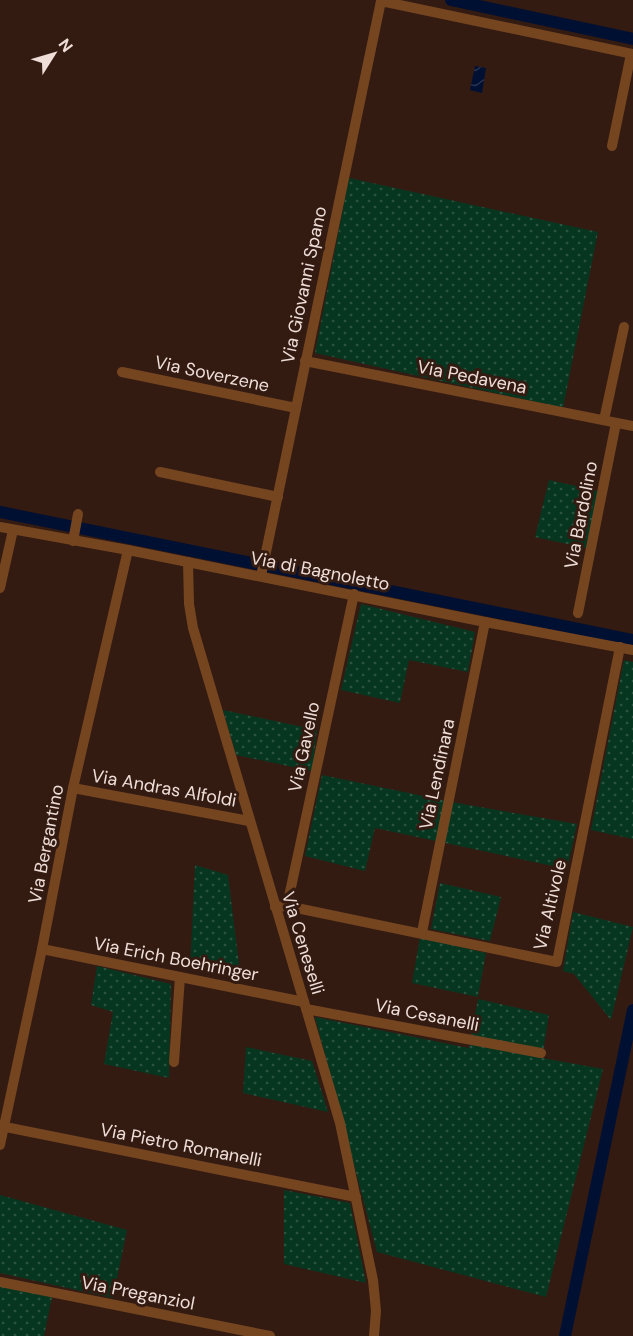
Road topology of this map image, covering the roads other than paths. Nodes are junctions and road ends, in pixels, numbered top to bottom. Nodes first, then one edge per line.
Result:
1 (381, 1) edge
2 (632, 54) edge
3 (612, 146) dead end
4 (624, 327) dead end
5 (305, 361) junction
6 (122, 372) dead end
7 (296, 408) junction
8 (604, 420) junction
9 (616, 423) junction
10 (633, 426) edge
11 (160, 472) dead end
12 (278, 497) junction
13 (0, 527) edge
14 (13, 530) junction
15 (128, 550) junction
16 (188, 562) junction
17 (263, 568) junction
18 (0, 588) edge
19 (354, 594) junction
20 (578, 613) dead end
21 (485, 622) junction
22 (620, 647) junction
23 (633, 650) edge
24 (73, 788) junction
25 (249, 820) junction
26 (287, 906) junction
27 (275, 907) junction
28 (422, 932) junction
29 (42, 949) junction
30 (180, 977) junction
31 (305, 1005) junction
32 (541, 1053) dead end
33 (174, 1062) dead end
34 (2, 1126) edge
35 (0, 1145) edge
36 (356, 1197) junction
37 (0, 1282) edge
38 (270, 1336) edge
39 (374, 1336) edge

1 - 2 street
1 - 5 street, Via Giovanni Spano
2 - 3 street
4 - 8 street
5 - 7 street, Via Giovanni Spano
5 - 8 street, Via Pedavena
6 - 7 street, Via Soverzene
7 - 12 street, Via Giovanni Spano
8 - 9 street, Via Pedavena
9 - 10 street, Via Pedavena
9 - 20 street, Via Bardolino
11 - 12 street
12 - 17 street, Via Giovanni Spano
13 - 14 street, Via di Bagnoletto
14 - 15 street, Via di Bagnoletto
14 - 18 street
15 - 16 street, Via di Bagnoletto
15 - 24 street, Via Bergantino
16 - 17 street, Via di Bagnoletto
16 - 25 street, Via Ceneselli
17 - 19 street, Via di Bagnoletto
19 - 21 street, Via di Bagnoletto
19 - 26 street, Via Gavello
21 - 22 street, Via di Bagnoletto
21 - 28 street, Via Lendinara
22 - 23 street, Via di Bagnoletto
22 - 28 street, Via Altivole
24 - 25 street, Via Andras Alfoldi
24 - 29 street, Via Bergantino
25 - 27 street, Via Ceneselli
26 - 27 street, Via Altivole
26 - 28 street, Via Altivole
27 - 31 street, Via Ceneselli
29 - 30 street, Via Erich Boehringer
29 - 34 street, Via Bergantino
30 - 31 street, Via Erich Boehringer
30 - 33 street
31 - 32 street, Via Cesanelli
31 - 36 street, Via Ceneselli
34 - 35 street, Via Bergantino
34 - 36 street, Via Pietro Romanelli
36 - 39 street, Via Ceneselli
37 - 38 street, Via Preganziol

